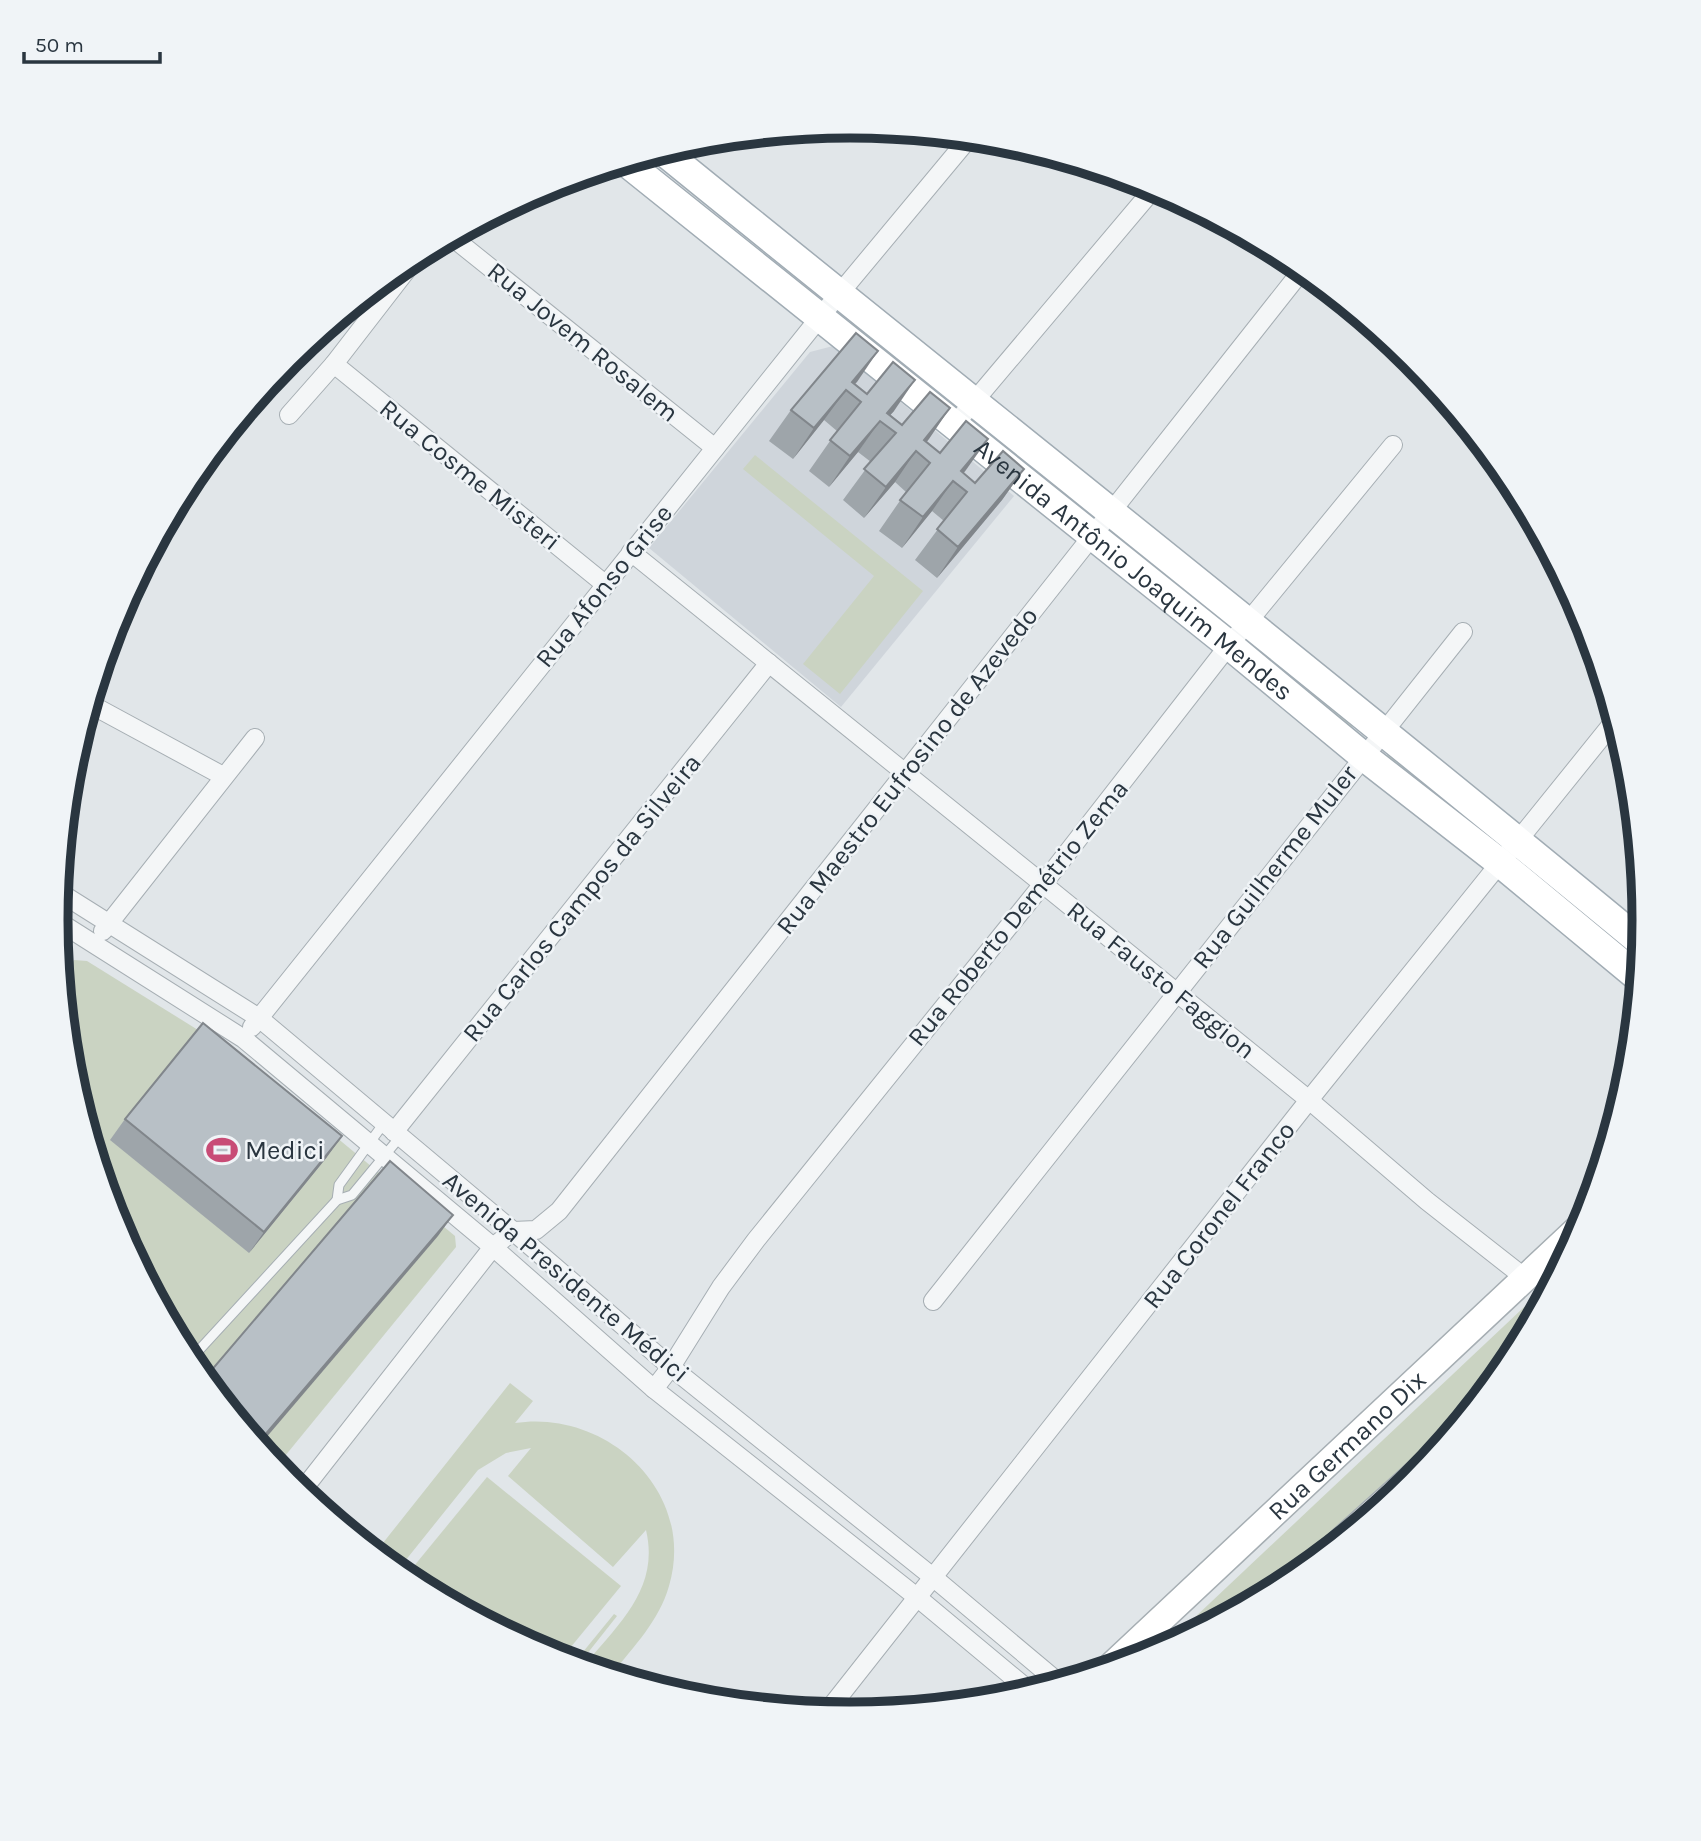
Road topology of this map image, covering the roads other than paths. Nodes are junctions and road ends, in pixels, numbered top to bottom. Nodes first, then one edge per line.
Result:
1 (962, 146) edge
2 (673, 159) edge
3 (635, 169) edge
4 (1147, 197) edge
5 (459, 243) edge
6 (1296, 278) edge
7 (838, 294) junction
8 (377, 298) edge
9 (820, 317) junction
10 (334, 364) junction
11 (974, 401) junction
12 (289, 415) dead end
13 (955, 424) junction
14 (1393, 445) dead end
15 (715, 448) junction
16 (1111, 513) junction
17 (1093, 537) junction
18 (631, 552) junction
19 (606, 585) junction
20 (1463, 632) dead end
21 (1238, 634) junction
22 (769, 663) junction
23 (98, 708) edge
24 (1608, 728) edge
25 (1384, 730) junction
26 (255, 738) dead end
27 (1363, 756) junction
28 (904, 773) junction
29 (223, 776) junction
30 (1518, 840) junction
31 (1499, 862) junction
32 (1043, 884) junction
33 (69, 898) edge
34 (109, 922) junction
35 (68, 927) edge
36 (1632, 935) edge
37 (95, 943) junction
38 (1631, 971) edge
39 (190, 974) junction
40 (1175, 993) junction
41 (176, 994) junction
42 (259, 1018) junction
43 (244, 1039) junction
44 (1309, 1100) junction
45 (393, 1131) junction
46 (369, 1143) junction
47 (385, 1156) junction
48 (337, 1200) junction
49 (513, 1231) junction
50 (1562, 1244) edge
51 (493, 1247) junction
52 (1525, 1278) junction
53 (933, 1301) dead end
54 (198, 1351) edge
55 (671, 1367) junction
56 (653, 1390) junction
57 (796, 1466) junction
58 (308, 1484) edge
59 (779, 1487) junction
60 (934, 1578) junction
61 (918, 1598) junction
62 (1126, 1652) edge
63 (1051, 1676) edge
64 (1021, 1684) edge
65 (834, 1702) edge

1 - 7 street, Rua Afonso Grise
2 - 7 main road, Avenida Antônio Joaquim Mendes
3 - 9 main road, Avenida Antônio Joaquim Mendes
4 - 11 street
5 - 15 street, Rua Jovem Rosalem
6 - 16 street, Rua Maestro Eufrosino de Azevedo
7 - 9 street, Rua Afonso Grise
7 - 11 main road, Avenida Antônio Joaquim Mendes
8 - 10 street
9 - 13 main road, Avenida Antônio Joaquim Mendes
9 - 15 street, Rua Afonso Grise
10 - 12 street
10 - 19 street, Rua Cosme Misteri
11 - 13 street
11 - 16 main road, Avenida Antônio Joaquim Mendes
13 - 17 main road, Avenida Antônio Joaquim Mendes
14 - 21 street, Rua Roberto Demétrio Zema
15 - 18 street, Rua Afonso Grise
16 - 17 street, Rua Maestro Eufrosino de Azevedo
16 - 21 main road, Avenida Antônio Joaquim Mendes
17 - 21 main road, Avenida Antônio Joaquim Mendes
17 - 28 street, Rua Maestro Eufrosino de Azevedo
18 - 19 street, Rua Afonso Grise
18 - 22 street, Rua Fausto Faggion
19 - 42 street, Rua Afonso Grise
20 - 25 street, Rua Guilherme Muler
21 - 25 main road, Avenida Antônio Joaquim Mendes
21 - 27 main road, Avenida Antônio Joaquim Mendes
21 - 32 street, Rua Roberto Demétrio Zema
22 - 28 street, Rua Fausto Faggion
22 - 45 street, Rua Carlos Campos da Silveira
23 - 29 street
24 - 30 street, Rua Coronel Franco
25 - 27 street, Rua Guilherme Muler
25 - 30 main road, Avenida Antônio Joaquim Mendes
26 - 29 street
27 - 31 main road, Avenida Antônio Joaquim Mendes
27 - 40 street, Rua Guilherme Muler
28 - 32 street, Rua Fausto Faggion
28 - 49 street, Rua Maestro Eufrosino de Azevedo
29 - 34 street
30 - 31 street, Rua Coronel Franco
30 - 36 main road, Avenida Antônio Joaquim Mendes
31 - 38 main road, Avenida Antônio Joaquim Mendes
31 - 44 street, Rua Coronel Franco
32 - 40 street, Rua Fausto Faggion
32 - 55 street, Rua Roberto Demétrio Zema
33 - 34 street, Avenida Presidente Médici
34 - 37 street
34 - 39 street, Avenida Presidente Médici
35 - 37 street, Avenida Presidente Médici
37 - 41 street, Avenida Presidente Médici
39 - 41 street
39 - 42 street, Avenida Presidente Médici
40 - 44 street, Rua Fausto Faggion
40 - 53 street, Rua Guilherme Muler
41 - 43 street, Avenida Presidente Médici
42 - 43 street, Rua Afonso Grise
42 - 45 street, Avenida Presidente Médici
43 - 46 street, Avenida Presidente Médici
44 - 52 street, Rua Fausto Faggion
44 - 60 street, Rua Coronel Franco
45 - 46 lane
45 - 47 lane
45 - 49 street, Avenida Presidente Médici
46 - 47 street, Avenida Presidente Médici
46 - 48 lane
47 - 48 lane
47 - 51 street, Avenida Presidente Médici
48 - 54 lane
49 - 51 street, Rua Maestro Eufrosino de Azevedo
49 - 55 street, Avenida Presidente Médici
50 - 52 main road, Rua Germano Dix
51 - 56 street, Avenida Presidente Médici
51 - 58 street, Rua Maestro Eufrosino de Azevedo
52 - 62 main road, Rua Germano Dix
55 - 56 street, Rua Roberto Demétrio Zema
55 - 57 street, Avenida Presidente Médici
56 - 59 street, Avenida Presidente Médici
57 - 59 street
57 - 60 street, Avenida Presidente Médici
59 - 61 street, Avenida Presidente Médici
60 - 61 street, Rua Coronel Franco
60 - 63 street, Avenida Presidente Médici
61 - 64 street, Avenida Presidente Médici
61 - 65 street, Rua Coronel Franco

